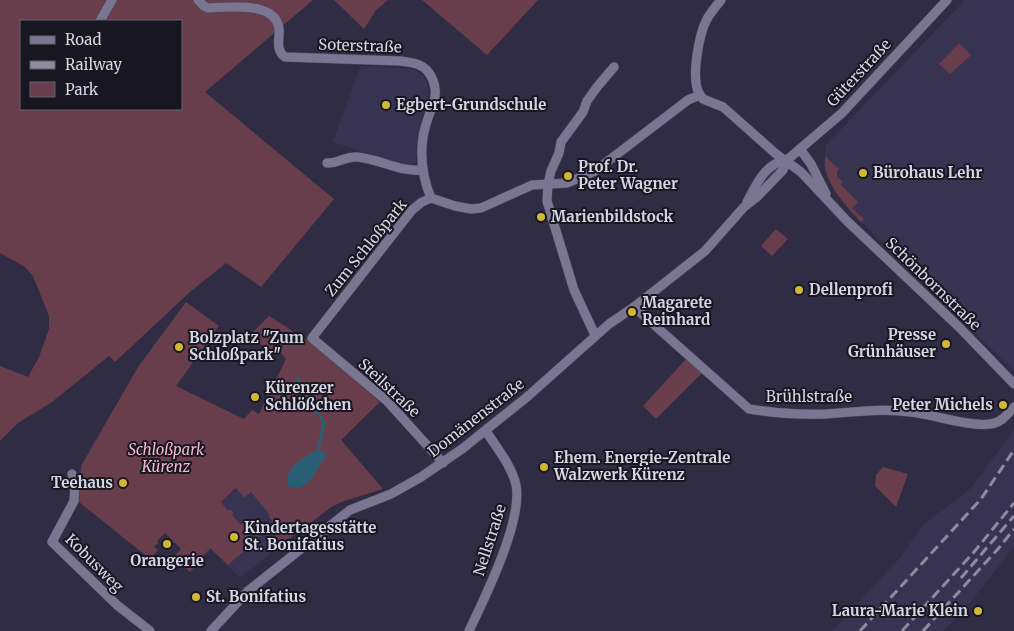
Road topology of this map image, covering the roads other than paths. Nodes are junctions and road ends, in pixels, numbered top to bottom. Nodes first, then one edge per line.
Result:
1 (112, 0) edge
2 (198, 0) edge
3 (721, 0) edge
4 (947, 0) edge
5 (101, 20) edge
6 (614, 66) dead end
7 (700, 95) junction
8 (800, 149) junction
9 (787, 160) junction
10 (327, 163) dead end
11 (423, 170) junction
12 (548, 184) junction
13 (431, 198) junction
14 (832, 205) junction
15 (634, 307) junction
16 (596, 335) junction
17 (312, 338) joint
18 (1014, 384) edge
19 (1014, 407) edge
20 (486, 430) junction
21 (443, 462) junction
22 (72, 474) dead end
23 (150, 631) edge
24 (211, 631) edge
25 (469, 631) edge

1 - 5 street
2 - 11 street, Soterstraße
3 - 7 street
4 - 8 street, Güterstraße
6 - 12 street
7 - 9 street
7 - 12 street, Zum Schloßpark
8 - 9 street, Güterstraße
8 - 14 street, Schönbornstraße
9 - 14 street, Schönbornstraße
9 - 15 street, Domänenstraße
10 - 11 street
11 - 13 street, Soterstraße
12 - 13 street, Zum Schloßpark
12 - 16 street
13 - 17 street, Zum Schloßpark
14 - 18 street, Schönbornstraße
15 - 16 street, Domänenstraße
15 - 19 street, Brühlstraße
16 - 20 street, Domänenstraße
17 - 21 street, Steilstraße
20 - 21 street, Domänenstraße
20 - 25 street, Nellstraße
21 - 24 street, Domänenstraße
22 - 23 street, Kobusweg

